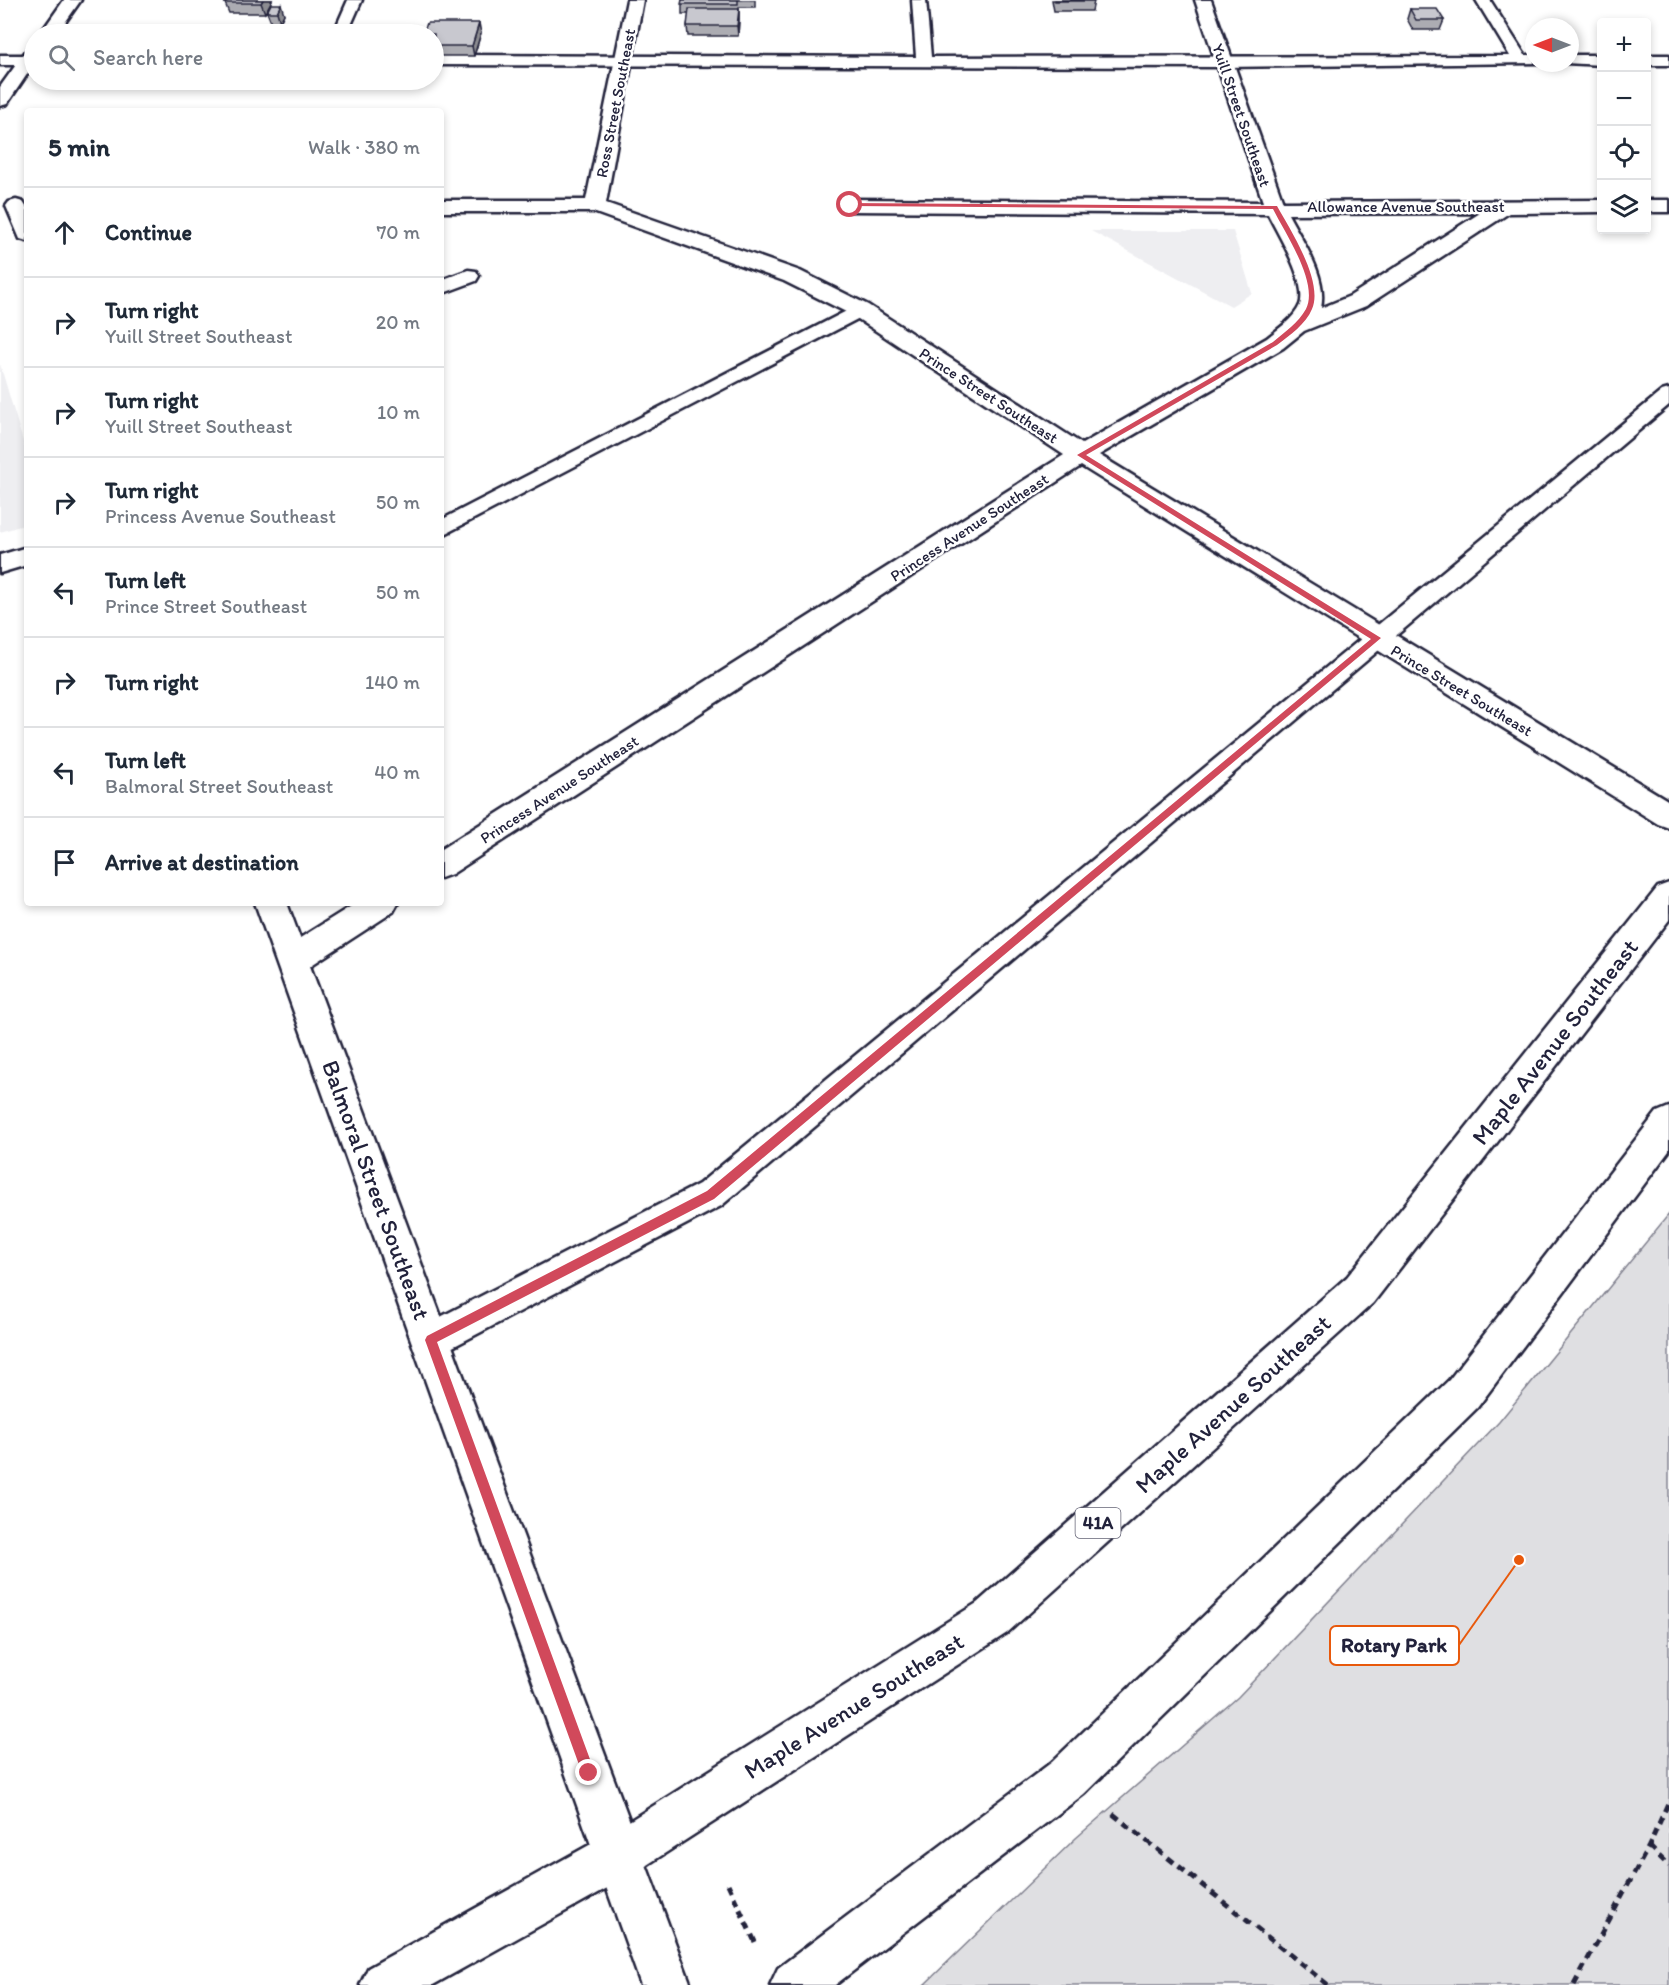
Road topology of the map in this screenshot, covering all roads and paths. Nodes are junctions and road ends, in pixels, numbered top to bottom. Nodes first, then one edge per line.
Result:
1 (73, 0) edge
2 (356, 0) edge
3 (635, 0) edge
4 (919, 0) edge
5 (1203, 0) edge
6 (1483, 0) edge
7 (55, 24) edge
8 (345, 24) edge
9 (1525, 57) edge
10 (24, 58) edge
11 (0, 60) edge
12 (444, 60) edge
13 (624, 60) junction
14 (924, 60) junction
15 (1525, 60) edge
16 (1579, 60) edge
17 (1597, 60) edge
18 (1651, 60) edge
19 (1669, 60) edge
20 (1223, 62) junction
21 (24, 69) edge
22 (0, 100) edge
23 (850, 205) dead end
24 (14, 206) edge
25 (444, 206) edge
26 (595, 206) junction
27 (1505, 206) junction
28 (1597, 206) edge
29 (1651, 206) edge
30 (1669, 206) edge
31 (1275, 207) junction
32 (24, 228) edge
33 (468, 276) dead end
34 (444, 287) edge
35 (860, 310) junction
36 (1296, 326) junction
37 (1669, 395) edge
38 (1081, 455) junction
39 (444, 527) edge
40 (24, 557) edge
41 (0, 564) edge
42 (1377, 638) junction
43 (1669, 816) edge
44 (444, 863) edge
45 (1669, 896) edge
46 (272, 906) edge
47 (377, 906) edge
48 (292, 960) junction
49 (1669, 1122) edge
50 (431, 1340) junction
51 (1068, 1778) junction
52 (1669, 1801) edge
53 (1649, 1846) junction
54 (619, 1854) junction
55 (1669, 1866) edge
56 (728, 1884) dead end
57 (761, 1953) dead end
58 (385, 1985) edge
59 (666, 1985) edge
60 (795, 1985) edge
61 (1328, 1985) edge
62 (1574, 1985) edge

1 - 7 street
2 - 8 lane
3 - 13 street, Ross Street Southeast
4 - 14 lane
5 - 20 street, Yuill Street Southeast
6 - 9 lane
10 - 11 lane
12 - 13 lane
13 - 14 lane
13 - 26 street, Ross Street Southeast
14 - 20 lane
15 - 20 lane
16 - 17 lane
18 - 19 lane
20 - 31 street, Yuill Street Southeast
21 - 22 street
23 - 31 street, Allowance Avenue Southeast
24 - 32 street
25 - 26 street
26 - 35 street, Prince Street Southeast
27 - 28 street, Allowance Avenue Southeast
27 - 31 street, Allowance Avenue Southeast
27 - 36 street, Princess Avenue Southeast
29 - 30 street
31 - 36 street, Yuill Street Southeast
33 - 34 street
35 - 38 street, Prince Street Southeast
35 - 39 lane
36 - 38 street, Princess Avenue Southeast
37 - 42 lane
38 - 42 street, Prince Street Southeast
38 - 44 street, Princess Avenue Southeast
40 - 41 street
42 - 43 street, Prince Street Southeast
42 - 50 lane
45 - 54 street, Maple Avenue Southeast / 41A
46 - 48 street, Balmoral Street Southeast
47 - 48 street
48 - 50 street, Balmoral Street Southeast
49 - 51 street
50 - 54 street, Balmoral Street Southeast
51 - 60 street
51 - 61 path
52 - 53 path
53 - 55 path
53 - 62 path
54 - 58 street, Maple Avenue Southeast / 41A
54 - 59 street, Balmoral Street Southeast
56 - 57 path

